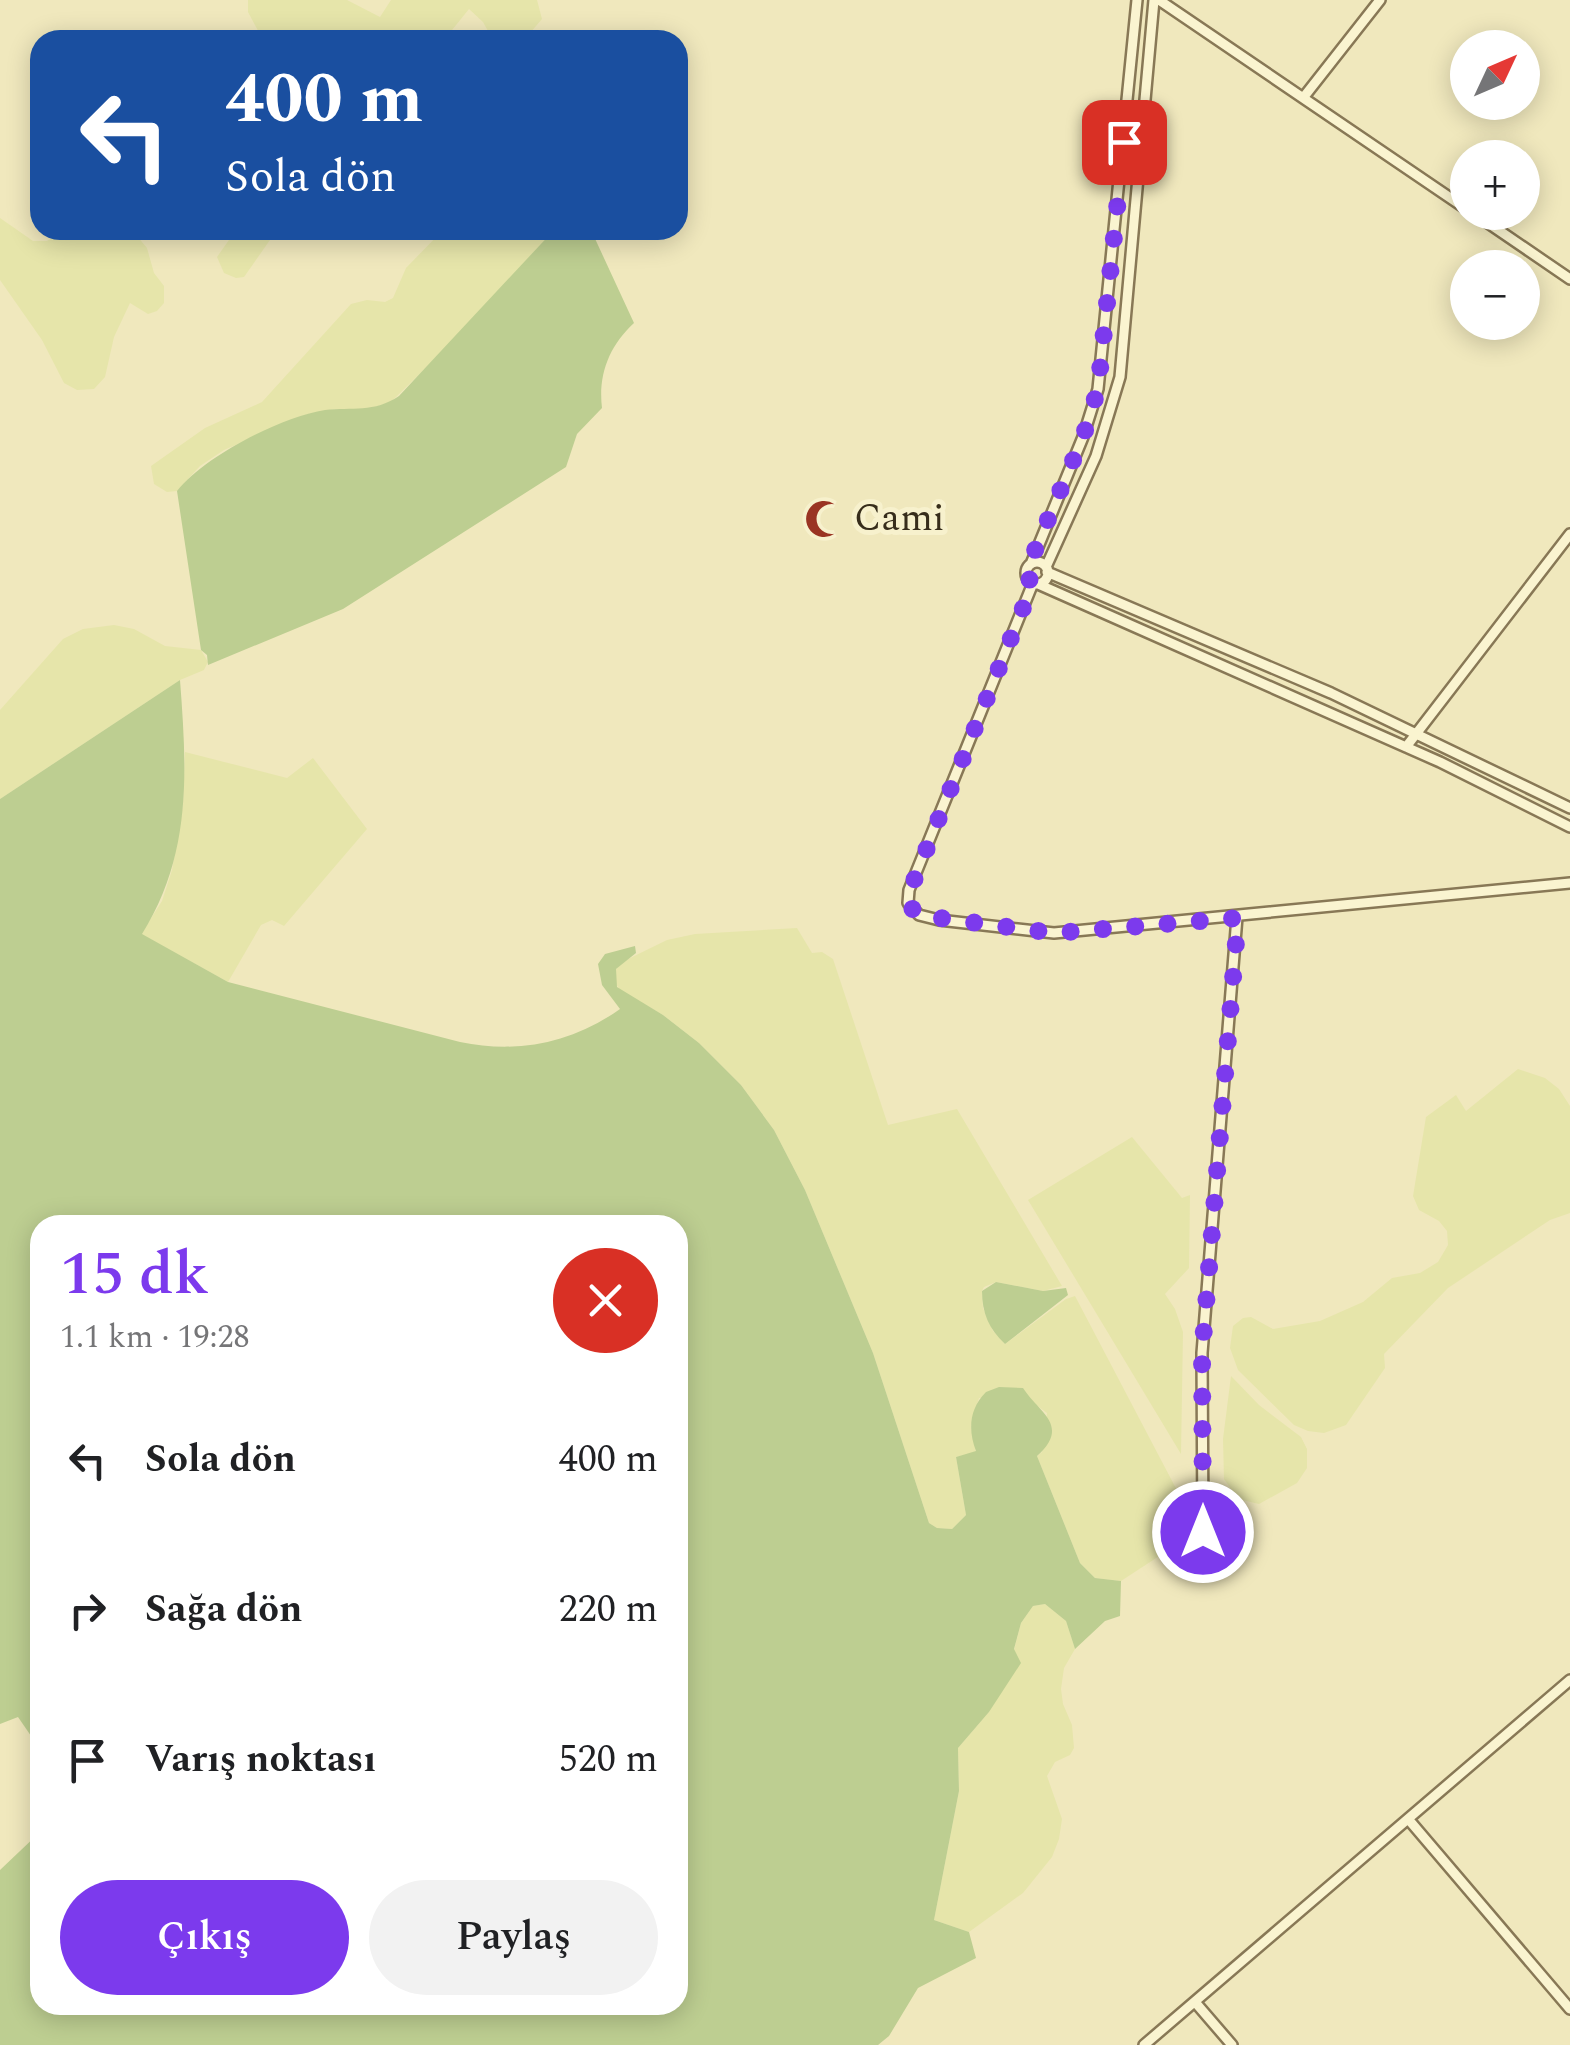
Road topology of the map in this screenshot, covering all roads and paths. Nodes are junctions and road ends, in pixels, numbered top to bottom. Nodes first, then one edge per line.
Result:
1 (1137, 0) edge
2 (1156, 0) edge
3 (1380, 0) edge
4 (1303, 98) junction
5 (1450, 197) edge
6 (1498, 230) edge
7 (1570, 279) edge
8 (1570, 534) edge
9 (1031, 564) junction
10 (1046, 569) junction
11 (1036, 583) junction
12 (1416, 734) junction
13 (1406, 747) junction
14 (1570, 808) edge
15 (1570, 827) edge
16 (1570, 882) edge
17 (1238, 918) junction
18 (1203, 1532) dead end
19 (1570, 1680) edge
20 (1409, 1820) junction
21 (1195, 2002) junction
22 (1570, 2010) edge
23 (1144, 2045) edge
24 (1232, 2045) edge

1 - 9 street
2 - 4 street
2 - 10 street
3 - 4 street
4 - 5 street
6 - 7 street
8 - 12 street
9 - 10 street
9 - 11 street
10 - 11 street
10 - 12 street
11 - 13 street
11 - 17 street
12 - 13 street
12 - 14 street
13 - 15 street
16 - 17 street
17 - 18 street
19 - 20 street
20 - 21 street
20 - 22 street
21 - 23 street
21 - 24 street

